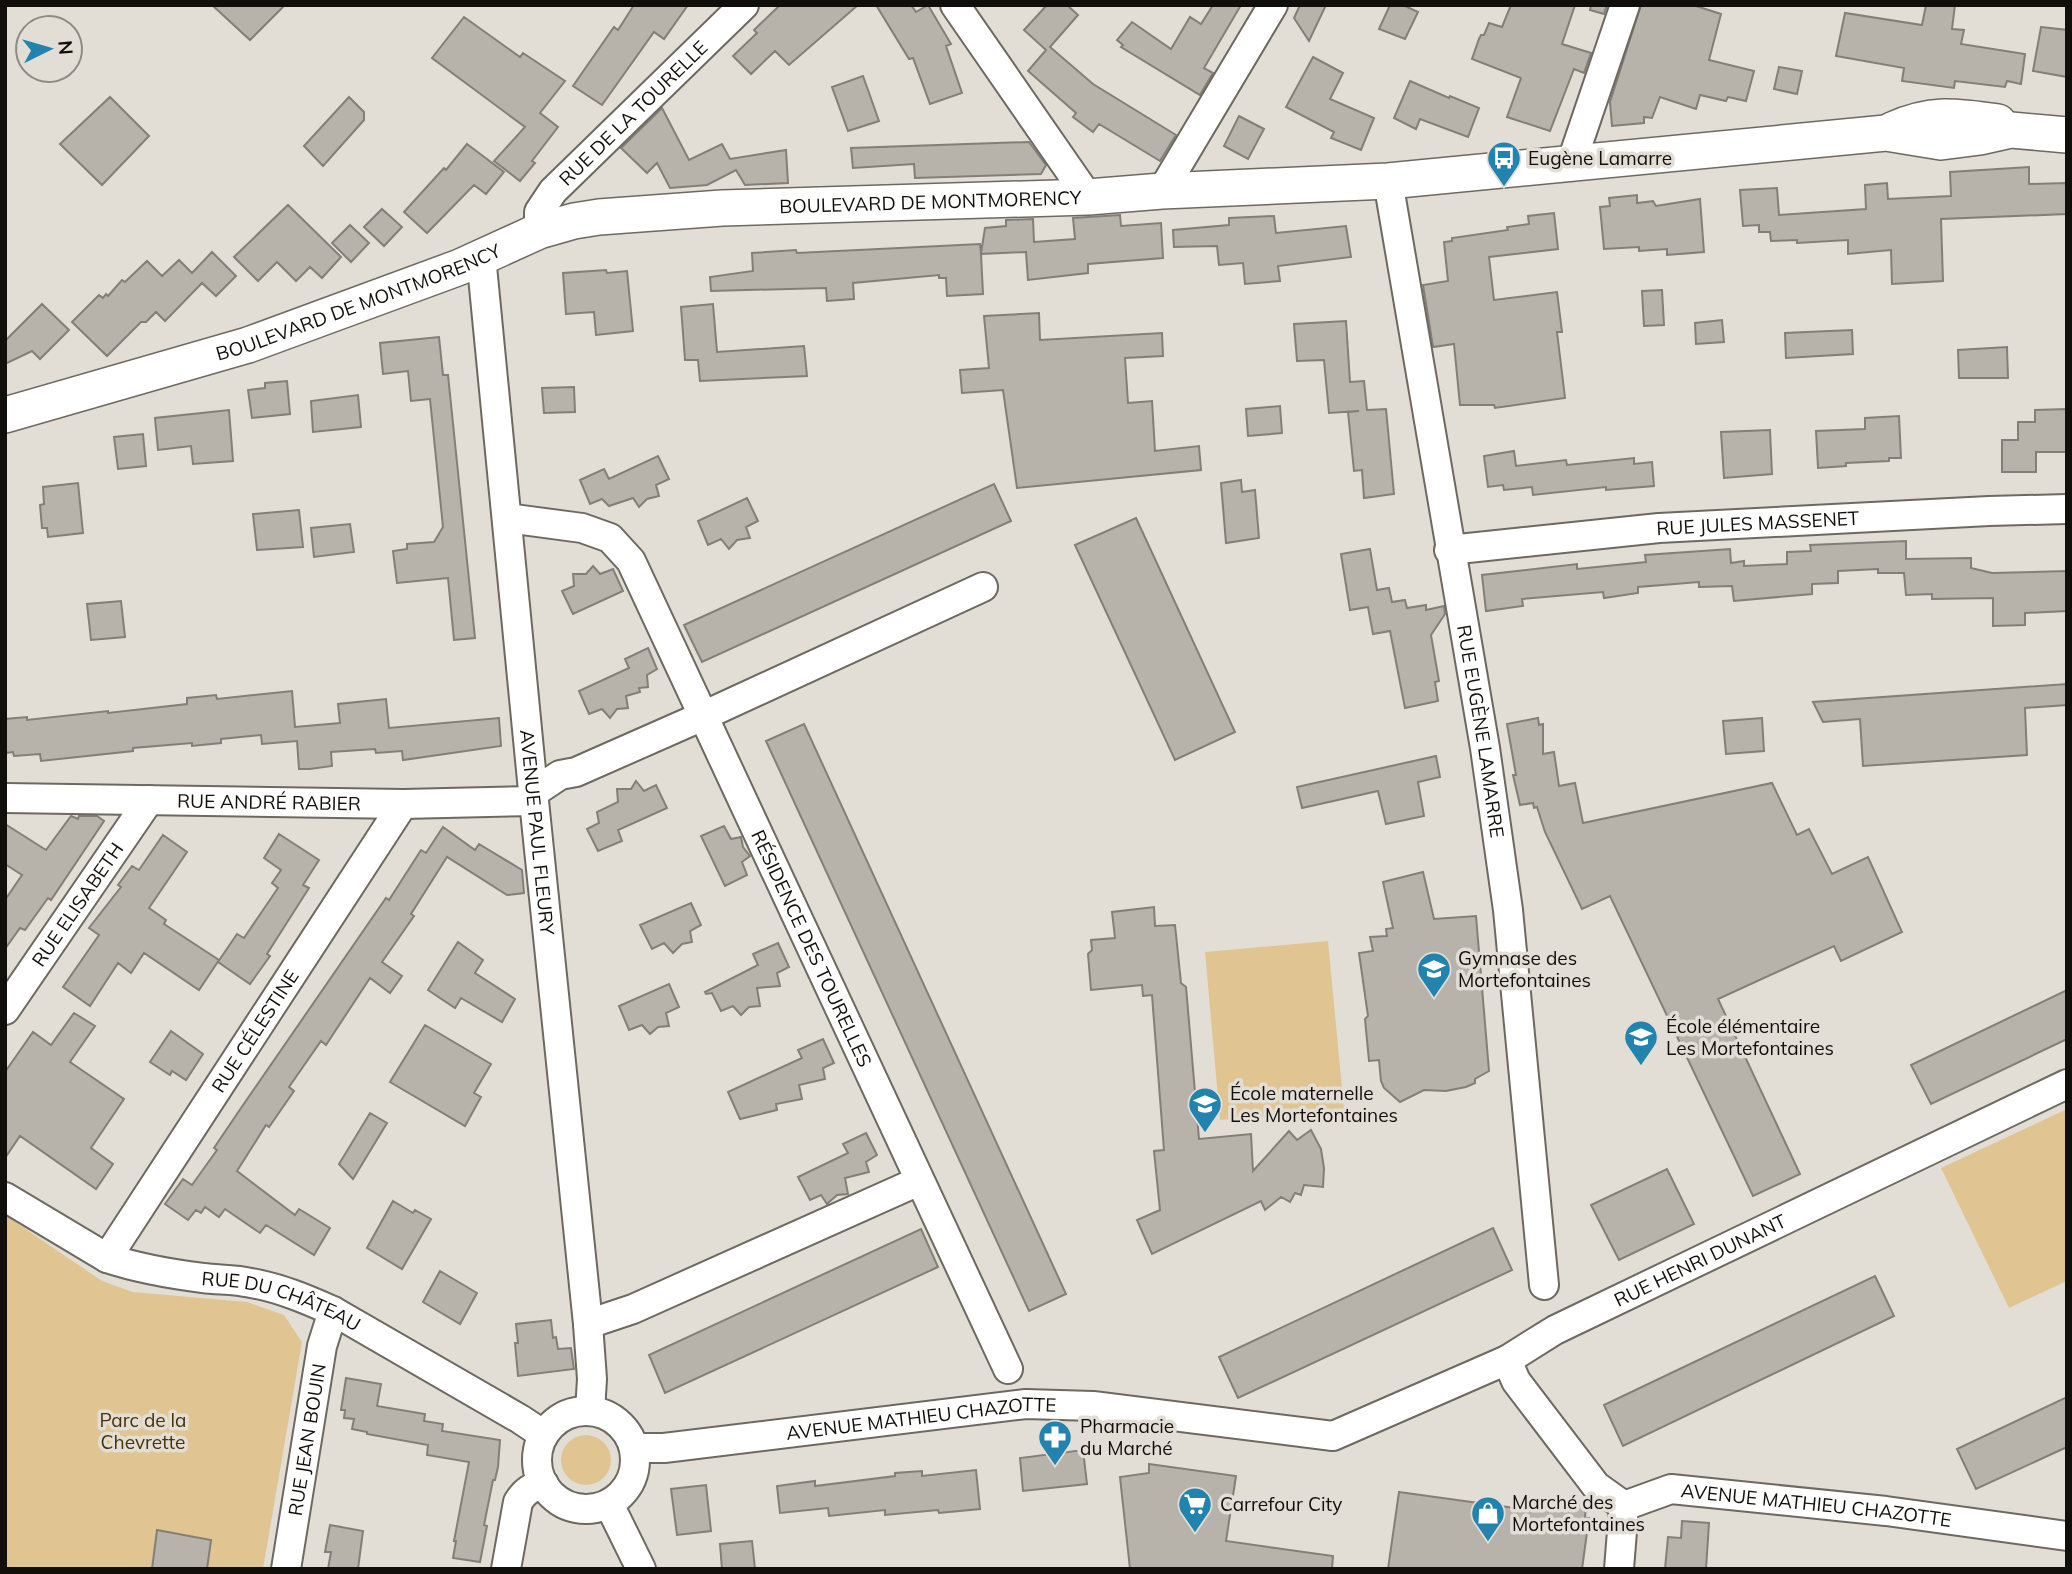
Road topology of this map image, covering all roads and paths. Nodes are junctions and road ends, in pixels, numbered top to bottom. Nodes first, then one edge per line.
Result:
1 (744, 5) edge
2 (955, 5) edge
3 (1273, 5) edge
4 (1625, 5) edge
5 (2067, 135) edge
6 (1571, 164) junction
7 (1388, 181) junction
8 (1162, 191) junction
9 (1088, 198) junction
10 (539, 231) junction
11 (481, 256) junction
12 (5, 415) edge
13 (2067, 509) edge
14 (507, 518) junction
15 (1449, 550) junction
16 (983, 587) dead end
17 (703, 716) junction
18 (533, 797) junction
19 (5, 798) edge
20 (149, 800) junction
21 (404, 804) junction
22 (5, 1010) edge
23 (2067, 1084) edge
24 (919, 1181) junction
25 (5, 1197) edge
26 (107, 1258) junction
27 (1544, 1285) dead end
28 (333, 1311) junction
29 (589, 1324) junction
30 (1507, 1360) junction
31 (1008, 1369) dead end
32 (590, 1410) junction
33 (544, 1435) junction
34 (1333, 1436) joint
35 (634, 1448) junction
36 (544, 1485) junction
37 (608, 1504) junction
38 (1624, 1506) junction
39 (2067, 1536) edge
40 (286, 1569) edge
41 (506, 1569) edge
42 (641, 1569) edge
43 (1619, 1569) edge

1 - 10 street, RUE DE LA TOURELLE
2 - 9 street
3 - 8 street
4 - 6 street
5 - 6 street, BOULEVARD DE MONTMORENCY
6 - 7 street, BOULEVARD DE MONTMORENCY
7 - 8 street, BOULEVARD DE MONTMORENCY
7 - 15 street, RUE EUGÈNE LAMARRE
8 - 9 street, BOULEVARD DE MONTMORENCY
9 - 10 street, BOULEVARD DE MONTMORENCY
10 - 11 street, BOULEVARD DE MONTMORENCY
11 - 12 street, BOULEVARD DE MONTMORENCY
11 - 14 street, AVENUE PAUL FLEURY
13 - 15 street, RUE JULES MASSENET
14 - 17 street, RÉSIDENCE DES TOURELLES
14 - 18 street, AVENUE PAUL FLEURY
15 - 27 street, RUE EUGÈNE LAMARRE
16 - 17 street
17 - 18 street
17 - 24 street, RÉSIDENCE DES TOURELLES
18 - 21 street, RUE ANDRÉ RABIER
18 - 29 street, AVENUE PAUL FLEURY
19 - 20 street, RUE ANDRÉ RABIER
20 - 21 street, RUE ANDRÉ RABIER
20 - 22 street, RUE ELISABETH
21 - 26 street, RUE CÉLESTINE
23 - 30 street, RUE HENRI DUNANT
24 - 29 street
24 - 31 street, RÉSIDENCE DES TOURELLES
25 - 26 street, RUE DU CHÂTEAU
26 - 28 street, RUE DU CHÂTEAU
28 - 33 street, RUE DU CHÂTEAU
28 - 40 street, RUE JEAN BOUIN
29 - 32 street, AVENUE PAUL FLEURY
30 - 34 street, RUE HENRI DUNANT
30 - 38 street
32 - 33 street
32 - 35 street
33 - 36 street
34 - 35 street, AVENUE MATHIEU CHAZOTTE
35 - 37 street
36 - 37 street
36 - 41 street
37 - 42 street
38 - 39 street, AVENUE MATHIEU CHAZOTTE
38 - 43 street

